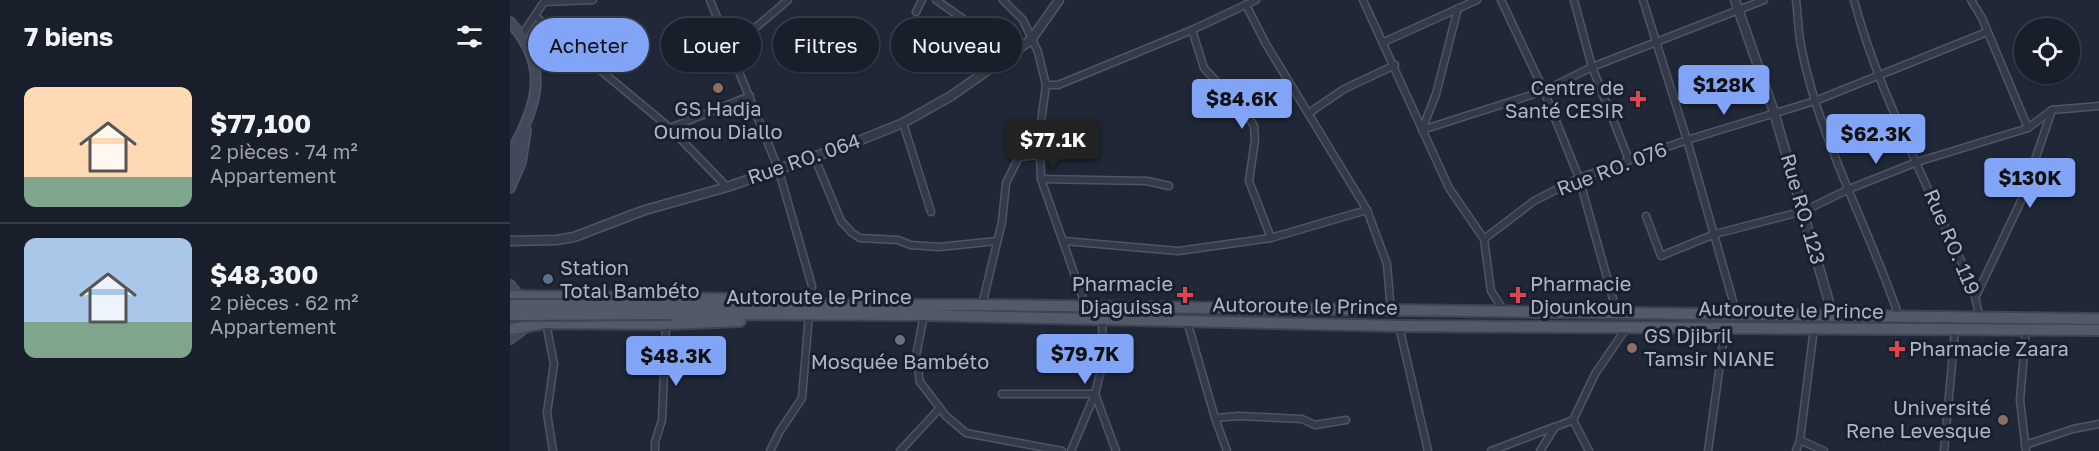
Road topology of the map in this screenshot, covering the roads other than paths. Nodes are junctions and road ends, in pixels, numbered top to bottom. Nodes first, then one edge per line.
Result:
1 (593, 0) edge
2 (788, 0) edge
3 (922, 0) edge
4 (936, 0) edge
5 (1003, 0) edge
6 (1059, 0) edge
7 (1256, 0) edge
8 (1364, 0) edge
9 (1477, 0) edge
10 (1501, 0) edge
11 (1574, 0) edge
12 (1643, 0) edge
13 (1736, 0) edge
14 (1764, 0) edge
15 (1797, 0) edge
16 (1854, 0) edge
17 (1971, 0) edge
18 (711, 1) edge
19 (1246, 5) junction
20 (1458, 8) junction
21 (1739, 10) junction
22 (916, 12) dead end
23 (535, 16) junction
24 (717, 18) edge
25 (962, 18) edge
26 (510, 22) edge
27 (761, 23) edge
28 (1192, 30) junction
29 (1987, 32) junction
30 (522, 35) junction
31 (1031, 40) junction
32 (1657, 41) junction
33 (1384, 42) junction
34 (1022, 46) edge
35 (1395, 65) junction
36 (1592, 67) junction
37 (739, 72) edge
38 (987, 72) edge
39 (1880, 76) junction
40 (1046, 85) junction
41 (1544, 91) junction
42 (750, 96) junction
43 (1815, 101) junction
44 (2099, 106) edge
45 (2052, 111) junction
46 (1774, 112) junction
47 (1309, 113) junction
48 (528, 123) junction
49 (903, 123) junction
50 (670, 128) junction
51 (2028, 128) junction
52 (1422, 130) junction
53 (1688, 140) junction
54 (510, 154) edge
55 (1040, 155) junction
56 (813, 156) junction
57 (1629, 160) junction
58 (1917, 162) junction
59 (778, 168) junction
60 (510, 170) edge
61 (1579, 178) junction
62 (1041, 179) junction
63 (1169, 186) dead end
64 (727, 187) junction
65 (510, 188) edge
66 (1849, 189) junction
67 (1367, 210) junction
68 (931, 212) dead end
69 (1804, 212) junction
70 (1646, 216) dead end
71 (1715, 234) junction
72 (1271, 238) junction
73 (1484, 239) junction
74 (510, 241) edge
75 (997, 241) junction
76 (1064, 241) junction
77 (1977, 294) junction
78 (512, 295) edge
79 (982, 305) junction
80 (1086, 307) junction
81 (810, 309) junction
82 (1391, 312) junction
83 (1505, 313) junction
84 (1617, 313) junction
85 (669, 314) junction
86 (510, 315) edge
87 (924, 315) junction
88 (1737, 315) junction
89 (1833, 316) junction
90 (1899, 317) junction
91 (1979, 318) junction
92 (2099, 319) edge
93 (1102, 320) junction
94 (1187, 321) junction
95 (546, 323) junction
96 (529, 325) junction
97 (1399, 326) junction
98 (1628, 327) junction
99 (510, 328) edge
100 (1725, 328) junction
101 (1814, 328) junction
102 (2026, 329) junction
103 (2099, 330) edge
104 (1955, 331) junction
105 (510, 339) edge
106 (1002, 394) dead end
107 (1095, 394) junction
108 (940, 408) junction
109 (1215, 418) junction
110 (1347, 420) dead end
111 (1573, 420) junction
112 (2099, 424) edge
113 (1555, 427) junction
114 (1800, 440) junction
115 (2026, 448) edge
116 (902, 450) edge
117 (553, 451) edge
118 (655, 451) edge
119 (770, 451) edge
120 (1062, 451) edge
121 (1071, 451) edge
122 (1116, 451) edge
123 (1227, 451) edge
124 (1428, 451) edge
125 (1491, 451) edge
126 (1540, 451) edge
127 (1589, 451) edge
128 (1708, 451) edge
129 (1796, 451) edge
130 (1824, 451) edge
131 (1944, 451) edge

1 - 23 street
2 - 27 street
3 - 22 street
4 - 25 street
5 - 31 street
6 - 31 street, Rue RO. 064
7 - 19 street
8 - 33 street
9 - 20 street
10 - 41 street
11 - 36 street
12 - 32 street
13 - 21 street, Rue RO. 123
14 - 21 street
15 - 43 street
16 - 39 street, Rue RO. 119
17 - 29 street
18 - 24 street
19 - 28 street
19 - 47 street
20 - 33 street
20 - 52 street
21 - 32 street
21 - 46 street, Rue RO. 123
23 - 30 street
23 - 50 street
26 - 30 main road
28 - 40 street
28 - 72 street
29 - 39 street, Rue RO. 076
29 - 51 street
30 - 48 main road
31 - 34 street, Rue RO. 064
31 - 40 street
32 - 36 street
32 - 53 street
33 - 35 street
35 - 47 street
35 - 52 street
36 - 41 street
36 - 57 street
37 - 42 street
38 - 49 street, Rue RO. 064
39 - 43 street, Rue RO. 076
39 - 58 street, Rue RO. 119
40 - 55 street
41 - 52 street
41 - 61 street
42 - 50 street
42 - 59 street
43 - 46 street, Rue RO. 076
43 - 66 street
44 - 45 street
45 - 51 street
45 - 77 street
46 - 53 street, Rue RO. 076
46 - 69 street, Rue RO. 123
47 - 67 street
48 - 54 main road
48 - 60 main road
48 - 65 main road
49 - 56 street, Rue RO. 064
49 - 68 street
50 - 64 street
51 - 58 street
52 - 73 street
53 - 57 street, Rue RO. 076
53 - 71 street
55 - 62 street
55 - 75 street
56 - 59 street, Rue RO. 064
56 - 75 street
57 - 61 street, Rue RO. 076
58 - 66 street
58 - 77 street, Rue RO. 119
59 - 64 street, Rue RO. 064
59 - 81 street
61 - 73 street, Rue RO. 076
61 - 84 street
62 - 63 street
62 - 76 street
64 - 74 street, Rue RO. 064
66 - 69 street
66 - 90 street
67 - 72 street
67 - 82 street
69 - 71 street
69 - 89 street, Rue RO. 123
70 - 71 street
71 - 88 street
72 - 76 street
73 - 83 street
75 - 79 street
76 - 80 street
77 - 91 street, Rue RO. 119
78 - 81 main road
78 - 85 main road, Autoroute le Prince, bridge
78 - 99 main road
79 - 80 main road, Autoroute le Prince
79 - 81 main road, Autoroute le Prince
80 - 82 main road, Autoroute le Prince
81 - 85 main road, Autoroute le Prince
81 - 87 main road, Autoroute le Prince
81 - 119 street
82 - 83 main road, Autoroute le Prince
83 - 84 main road, Autoroute le Prince
84 - 88 main road, Autoroute le Prince
85 - 86 main road, Autoroute le Prince, bridge
85 - 95 main road
85 - 118 street
87 - 93 main road, Autoroute le Prince
87 - 108 street
88 - 89 main road, Autoroute le Prince
89 - 90 main road, Autoroute le Prince
90 - 91 main road, Autoroute le Prince
91 - 92 main road, Autoroute le Prince
93 - 94 main road, Autoroute le Prince
93 - 107 street
94 - 97 main road, Autoroute le Prince
94 - 109 street
95 - 96 main road
95 - 117 street
96 - 99 main road
96 - 105 main road
97 - 98 main road, Autoroute le Prince
97 - 124 street
98 - 100 main road, Autoroute le Prince
98 - 111 street
100 - 101 main road, Autoroute le Prince
100 - 128 street
101 - 104 main road, Autoroute le Prince
101 - 114 street
102 - 103 main road, Autoroute le Prince
102 - 104 main road, Autoroute le Prince
102 - 115 street
104 - 131 street
106 - 107 street
107 - 121 street
107 - 122 street
108 - 116 street
108 - 120 street
109 - 110 street
109 - 123 street
111 - 113 street
111 - 127 street
112 - 115 street
113 - 125 street
113 - 126 street
114 - 129 street
114 - 130 street

